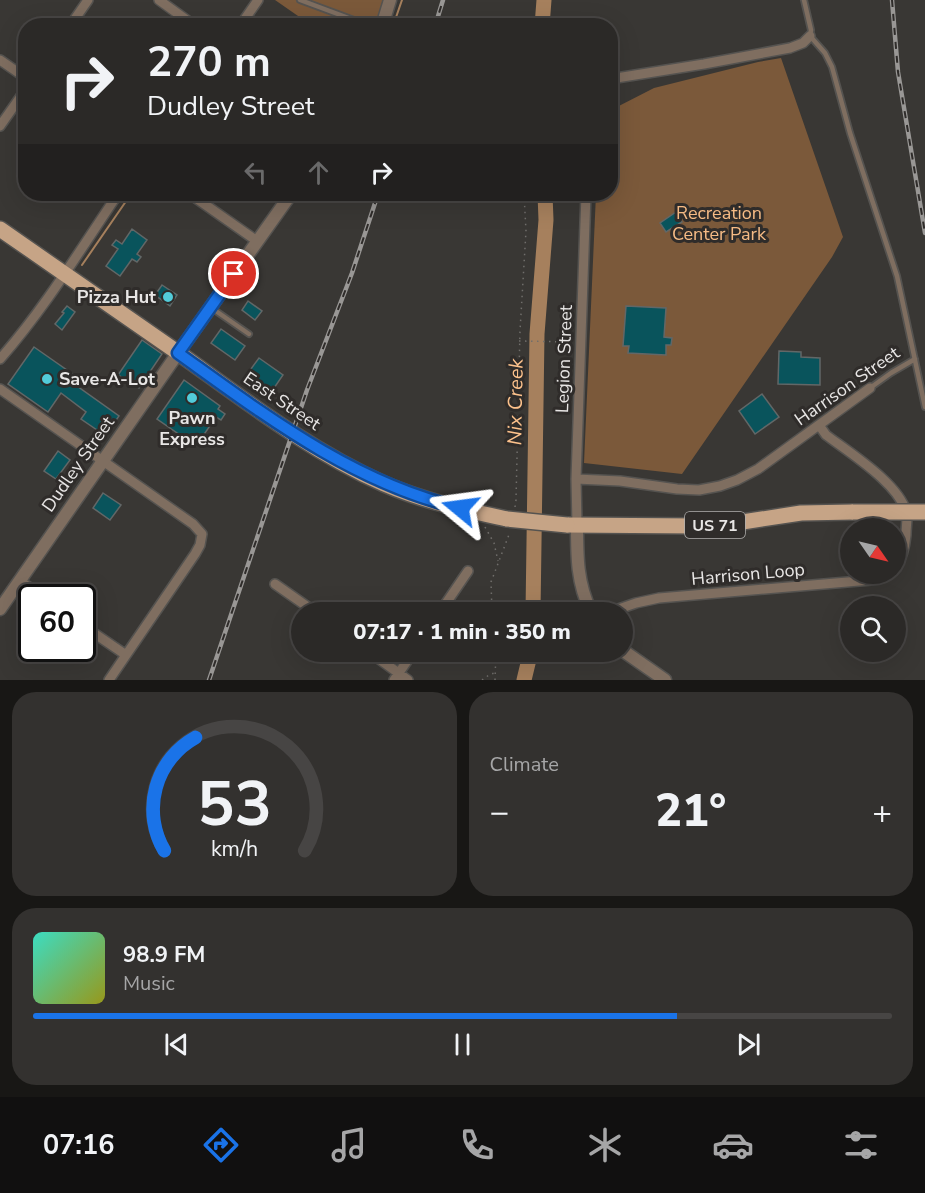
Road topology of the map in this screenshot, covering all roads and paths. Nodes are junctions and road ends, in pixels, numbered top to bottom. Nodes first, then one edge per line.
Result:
1 (88, 0) edge
2 (159, 0) edge
3 (258, 0) edge
4 (300, 0) edge
5 (390, 0) edge
6 (804, 0) edge
7 (76, 18) edge
8 (184, 18) edge
9 (246, 18) edge
10 (348, 18) edge
11 (384, 18) edge
12 (810, 36) junction
13 (0, 60) edge
14 (18, 72) edge
15 (618, 78) edge
16 (18, 100) edge
17 (0, 126) edge
18 (113, 201) edge
19 (200, 201) edge
20 (286, 201) edge
21 (524, 201) edge
22 (586, 201) edge
23 (0, 229) edge
24 (257, 241) junction
25 (63, 274) junction
26 (210, 307) junction
27 (249, 334) dead end
28 (519, 340) junction
29 (567, 341) dead end
30 (178, 353) junction
31 (0, 359) edge
32 (915, 359) junction
33 (870, 388) joint
34 (0, 389) edge
35 (925, 407) edge
36 (819, 425) junction
37 (103, 460) junction
38 (576, 479) junction
39 (925, 512) edge
40 (511, 519) junction
41 (483, 525) dead end
42 (572, 525) junction
43 (906, 545) edge
44 (498, 562) junction
45 (468, 571) dead end
46 (20, 581) junction
47 (840, 583) edge
48 (24, 584) edge
49 (275, 584) dead end
50 (301, 602) edge
51 (447, 602) edge
52 (491, 602) edge
53 (587, 602) edge
54 (633, 604) edge
55 (0, 609) edge
56 (96, 635) edge
57 (126, 655) junction
58 (633, 658) edge
59 (380, 662) edge
60 (406, 662) edge
61 (496, 662) edge
62 (495, 673) junction
63 (396, 677) edge
64 (109, 680) edge
65 (408, 680) edge
66 (483, 680) edge
67 (495, 680) edge
68 (665, 680) edge

1 - 7 street
2 - 8 street
3 - 9 street
4 - 10 lane
5 - 11 street
6 - 12 lane, Harrison Street
12 - 15 street
12 - 32 lane, Harrison Street
13 - 14 street
16 - 17 street
18 - 25 street
19 - 24 street
20 - 24 street, Dudley Street
21 - 28 path
22 - 38 street, Legion Street
23 - 25 main road, East Street / US 71
24 - 26 street, Dudley Street
25 - 30 main road, East Street / US 71
25 - 31 street
26 - 27 lane
26 - 30 street, Dudley Street
28 - 29 path
28 - 40 path
30 - 37 street, Dudley Street
30 - 40 main road, East Street / US 71
32 - 33 lane, Harrison Street
32 - 35 lane
33 - 36 street, Harrison Street
34 - 37 street
36 - 38 street, Harrison Street
36 - 43 street
37 - 46 street, Dudley Street
37 - 57 street
38 - 42 street, Legion Street
39 - 42 main road, US 71, bridge
40 - 42 main road, East Street / US 71, bridge
40 - 44 path
41 - 44 path
42 - 53 street
44 - 52 path
45 - 51 street
46 - 48 street
46 - 55 street, Dudley Street
47 - 54 street, Harrison Loop
49 - 50 street
56 - 57 street
57 - 64 street
58 - 68 street
59 - 63 street
60 - 63 street
61 - 62 path
62 - 66 path
62 - 67 path
63 - 65 street

